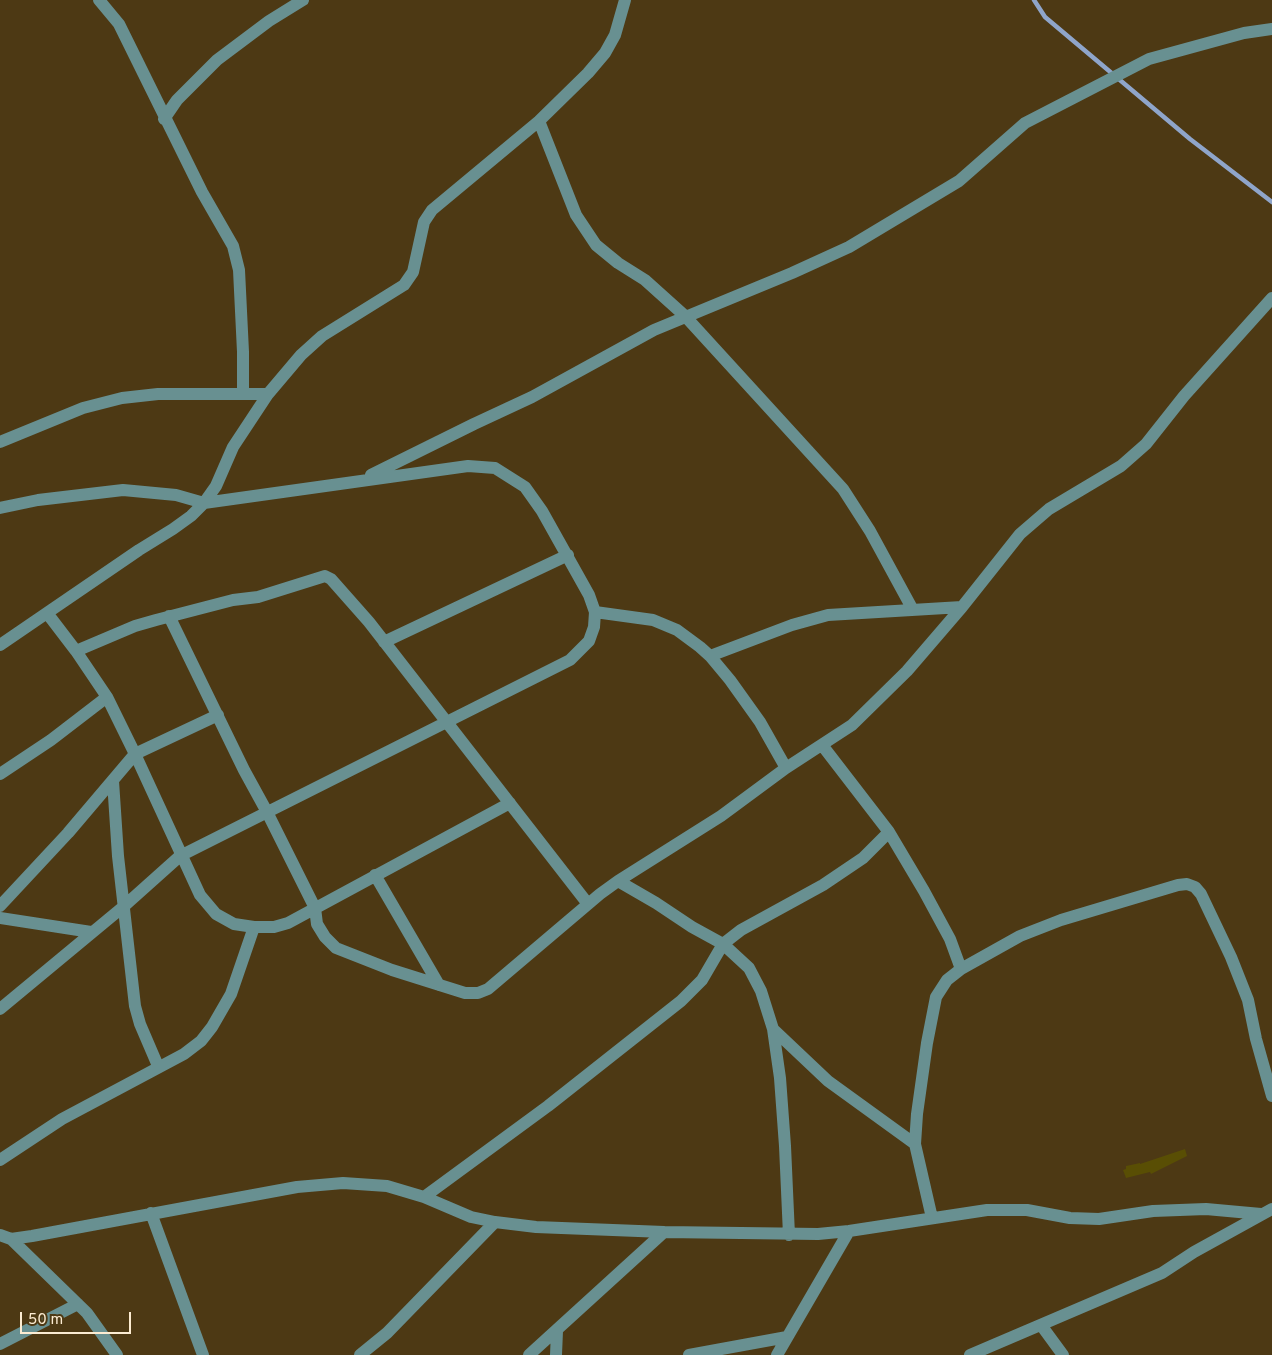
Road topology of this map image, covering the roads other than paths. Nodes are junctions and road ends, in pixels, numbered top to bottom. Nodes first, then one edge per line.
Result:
1 (99, 0) edge
2 (303, 0) edge
3 (625, 0) edge
4 (1272, 29) edge
5 (164, 119) junction
6 (539, 121) junction
7 (1272, 298) edge
8 (685, 316) junction
9 (242, 394) junction
10 (268, 394) junction
11 (0, 442) edge
12 (361, 480) junction
13 (204, 503) junction
14 (0, 508) edge
15 (568, 555) junction
16 (962, 607) junction
17 (914, 610) junction
18 (595, 612) junction
19 (47, 613) junction
20 (169, 616) junction
21 (384, 642) junction
22 (0, 644) edge
23 (76, 651) junction
24 (710, 656) junction
25 (106, 697) junction
26 (218, 715) junction
27 (446, 723) junction
28 (822, 745) junction
29 (135, 754) junction
30 (786, 768) junction
31 (0, 774) edge
32 (114, 781) junction
33 (510, 803) junction
34 (267, 812) junction
35 (889, 832) junction
36 (180, 856) junction
37 (375, 875) junction
38 (618, 882) junction
39 (588, 904) junction
40 (0, 906) edge
41 (123, 907) junction
42 (315, 908) junction
43 (0, 918) edge
44 (254, 927) junction
45 (91, 932) junction
46 (723, 944) junction
47 (961, 969) junction
48 (439, 985) junction
49 (0, 1009) edge
50 (773, 1029) junction
51 (158, 1066) junction
52 (1272, 1096) edge
53 (916, 1144) junction
54 (0, 1160) edge
55 (424, 1197) junction
56 (1267, 1211) edge
57 (151, 1213) junction
58 (932, 1218) junction
59 (495, 1222) junction
60 (849, 1231) junction
61 (664, 1232) junction
62 (788, 1235) junction
63 (6, 1237) edge
64 (78, 1304) junction
65 (1041, 1325) junction
66 (557, 1331) junction
67 (787, 1337) junction
68 (0, 1344) edge
69 (117, 1355) edge
70 (203, 1355) edge
71 (360, 1355) edge
72 (529, 1355) edge
73 (556, 1355) edge
74 (689, 1355) edge
75 (777, 1355) edge
76 (970, 1355) edge
77 (1063, 1355) edge

1 - 5 street
2 - 5 street
3 - 6 street
4 - 8 street
5 - 9 street
6 - 8 street
6 - 10 street
7 - 16 street
8 - 12 street
8 - 17 street
9 - 10 street
9 - 11 street
10 - 13 street
12 - 13 street
12 - 15 street
13 - 14 street
13 - 19 street
15 - 18 street
15 - 21 street
16 - 17 street
16 - 28 street
17 - 24 street
18 - 24 street
18 - 27 street
19 - 22 street
19 - 23 street
20 - 21 street
20 - 23 street
20 - 26 street
21 - 27 street
23 - 25 street
24 - 30 street
25 - 29 street
25 - 31 street
26 - 29 street
26 - 34 street
27 - 33 street
27 - 34 street
28 - 30 street
28 - 35 street
29 - 32 street
29 - 36 street
30 - 38 street
32 - 40 street
32 - 41 street
33 - 37 street
33 - 39 street
34 - 36 street
34 - 42 street
35 - 46 street
35 - 47 street
36 - 41 street
36 - 44 street
37 - 42 street
37 - 48 street
38 - 39 street
38 - 46 street
39 - 48 street
41 - 45 street
41 - 51 street
42 - 44 street
42 - 48 street
43 - 45 street
44 - 51 street
45 - 49 street
46 - 50 street
46 - 55 street
47 - 52 street
47 - 53 street
50 - 53 street
50 - 62 street
51 - 54 street
53 - 58 street
55 - 57 street
55 - 59 street
56 - 58 street
56 - 65 street
57 - 63 street
57 - 70 street
58 - 60 street
59 - 61 street
59 - 71 street
60 - 62 street
60 - 67 street
61 - 62 street
61 - 66 street
63 - 64 street
64 - 68 street
64 - 69 street
65 - 76 street
65 - 77 street
66 - 72 street
66 - 73 street
67 - 74 street
67 - 75 street

